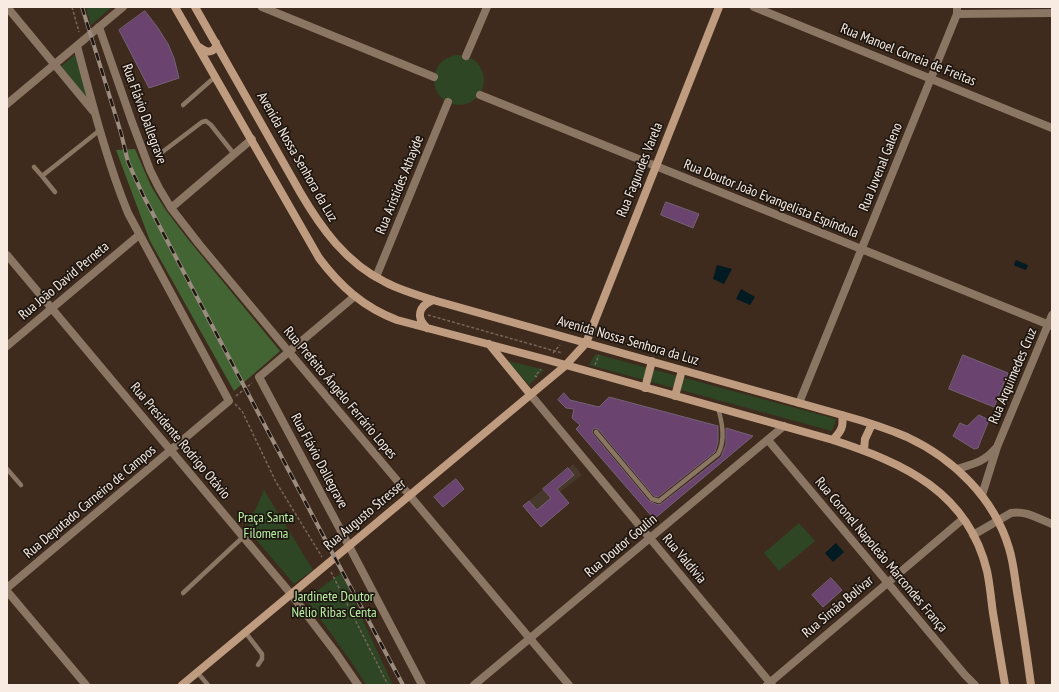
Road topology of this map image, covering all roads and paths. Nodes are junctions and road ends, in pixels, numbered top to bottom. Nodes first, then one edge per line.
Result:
1 (7, 7) edge
2 (72, 7) edge
3 (123, 7) edge
4 (175, 7) edge
5 (196, 7) edge
6 (262, 7) edge
7 (486, 7) edge
8 (719, 7) edge
9 (754, 7) edge
10 (957, 11) edge
11 (1052, 13) edge
12 (99, 27) junction
13 (80, 36) dead end
14 (216, 43) junction
15 (77, 46) junction
16 (198, 46) junction
17 (466, 56) dead end
18 (54, 64) junction
19 (216, 76) junction
20 (434, 77) dead end
21 (931, 79) junction
22 (480, 95) dead end
23 (448, 102) dead end
24 (7, 104) edge
25 (183, 105) dead end
26 (96, 114) junction
27 (1052, 128) edge
28 (100, 130) junction
29 (252, 139) junction
30 (161, 153) dead end
31 (234, 154) junction
32 (656, 166) junction
33 (34, 167) dead end
34 (42, 176) junction
35 (55, 192) dead end
36 (170, 208) junction
37 (139, 235) junction
38 (862, 249) junction
39 (7, 255) edge
40 (376, 277) junction
41 (355, 296) junction
42 (433, 300) junction
43 (52, 308) junction
44 (424, 314) dead end
45 (1052, 315) edge
46 (1050, 326) edge
47 (428, 329) junction
48 (586, 343) junction
49 (489, 344) junction
50 (560, 345) dead end
51 (7, 346) edge
52 (556, 351) junction
53 (289, 352) junction
54 (562, 353) dead end
55 (552, 355) dead end
56 (599, 355) dead end
57 (592, 360) dead end
58 (652, 361) junction
59 (596, 362) junction
60 (565, 366) junction
61 (595, 367) dead end
62 (541, 369) dead end
63 (682, 370) junction
64 (259, 377) junction
65 (537, 377) dead end
66 (645, 388) junction
67 (530, 394) junction
68 (675, 396) junction
69 (230, 401) junction
70 (800, 403) junction
71 (718, 408) junction
72 (842, 414) junction
73 (872, 424) junction
74 (784, 426) junction
75 (596, 432) dead end
76 (768, 440) junction
77 (833, 440) junction
78 (997, 447) junction
79 (864, 450) junction
80 (171, 451) junction
81 (7, 469) edge
82 (957, 469) junction
83 (21, 485) dead end
84 (410, 495) junction
85 (982, 495) junction
86 (963, 519) junction
87 (998, 521) junction
88 (1052, 524) edge
89 (973, 535) junction
90 (243, 537) junction
91 (650, 538) junction
92 (349, 546) junction
93 (321, 557) dead end
94 (331, 573) dead end
95 (888, 583) junction
96 (7, 589) edge
97 (183, 592) dead end
98 (291, 594) junction
99 (245, 632) junction
100 (530, 638) junction
101 (258, 665) dead end
102 (197, 672) junction
103 (769, 684) edge
104 (86, 685) edge
105 (182, 685) edge
106 (208, 685) edge
107 (358, 685) edge
108 (388, 685) edge
109 (422, 685) edge
110 (474, 685) edge
111 (570, 685) edge
112 (975, 685) edge
113 (1005, 685) edge
114 (1032, 685) edge

1 - 18 street
2 - 13 path
3 - 12 street
4 - 16 main road
5 - 14 main road, Avenida Nossa Senhora da Luz
6 - 20 street
7 - 17 street
8 - 32 main road, Rua Fagundes Varela
9 - 21 street, Rua Manoel Correia de Freitas
10 - 11 street
10 - 21 street, Rua Juvenal Galeno
12 - 15 street
12 - 36 street, Rua Flávio Dallegrave
14 - 16 main road
14 - 40 main road, Avenida Nossa Senhora da Luz
15 - 18 street
15 - 26 street
16 - 19 main road
18 - 24 street
18 - 26 street
19 - 25 lane
19 - 29 main road
21 - 27 street, Rua Manoel Correia de Freitas
21 - 38 street, Rua Juvenal Galeno
22 - 32 street, Rua Doutor João Evangelista Espíndola
23 - 40 street, Rua Aristides Athaýde
26 - 28 street
28 - 34 lane
28 - 37 street
29 - 31 street
29 - 41 main road
30 - 31 lane
31 - 36 street
32 - 38 street, Rua Doutor João Evangelista Espíndola
32 - 48 main road, Rua Fagundes Varela
33 - 34 lane
34 - 35 lane
36 - 53 street, Rua Prefeito Ângelo Ferrário Lopes
37 - 43 street, Rua João David Perneta
37 - 69 street
38 - 46 street, Rua Doutor João Evangelista Espíndola
38 - 70 street, Rua Juvenal Galeno
39 - 43 street, Rua Presidente Rodrigo Otávio
40 - 42 main road, Avenida Nossa Senhora da Luz
41 - 47 main road
41 - 53 street
42 - 47 main road
42 - 48 main road, Avenida Nossa Senhora da Luz
43 - 51 street, Rua João David Perneta
43 - 80 street, Rua Presidente Rodrigo Otávio
44 - 52 path
45 - 46 street, Rua Arquimedes Cruz
46 - 78 street, Rua Arquimedes Cruz
47 - 49 main road
48 - 58 main road, Avenida Nossa Senhora da Luz
48 - 60 main road, Rua Augusto Stresser
49 - 60 main road
49 - 67 main road
50 - 52 path
52 - 54 path
52 - 55 path
53 - 64 street
53 - 84 street, Rua Prefeito Ângelo Ferrário Lopes
56 - 59 path
57 - 59 path
58 - 63 main road, Avenida Nossa Senhora da Luz
58 - 66 main road
59 - 61 path
60 - 66 main road
60 - 67 main road, Rua Augusto Stresser
62 - 65 path
63 - 68 main road
63 - 70 main road, Avenida Nossa Senhora da Luz
64 - 69 path
64 - 92 street, Rua Flávio Dallegrave
66 - 68 main road
67 - 84 main road, Rua Augusto Stresser
67 - 91 street, Rua Valdívia
68 - 71 main road
69 - 80 street, Rua Deputado Carneiro de Campos
69 - 93 path
70 - 72 main road, Avenida Nossa Senhora da Luz
71 - 74 main road
71 - 75 lane
72 - 73 main road, Avenida Nossa Senhora da Luz
72 - 77 main road
73 - 79 main road
73 - 82 main road, Avenida Nossa Senhora da Luz
74 - 76 street, Rua Doutor Goulin
74 - 77 main road
76 - 91 street, Rua Doutor Goulin
76 - 95 street, Rua Coronel Napoleão Marcondes França
77 - 79 main road
78 - 82 street, Rua Arquimedes Cruz
78 - 85 street, Rua Arquimedes Cruz
79 - 86 main road
80 - 90 street, Rua Presidente Rodrigo Otávio
80 - 96 street, Rua Deputado Carneiro de Campos
81 - 83 lane
82 - 85 main road, Avenida Nossa Senhora da Luz
84 - 92 main road, Rua Augusto Stresser
84 - 100 street, Rua Prefeito Ângelo Ferrário Lopes
85 - 87 main road, Avenida Nossa Senhora da Luz
86 - 89 main road
86 - 95 street, Rua Simão Bolívar
87 - 88 street
87 - 89 street
87 - 114 main road, Avenida Nossa Senhora da Luz
89 - 113 main road
90 - 97 lane
90 - 98 street, Rua Presidente Rodrigo Otávio
91 - 100 street, Rua Doutor Goulin
91 - 103 street, Rua Valdívia
92 - 98 main road, Rua Augusto Stresser
92 - 109 street, Rua Flávio Dallegrave
94 - 108 path
95 - 103 street, Rua Simão Bolívar
95 - 112 street, Rua Coronel Napoleão Marcondes França
96 - 104 street
98 - 99 main road, Rua Augusto Stresser
98 - 107 street, Rua Presidente Rodrigo Otávio
99 - 101 lane
99 - 102 main road, Rua Augusto Stresser
100 - 110 street, Rua Doutor Goulin
100 - 111 street, Rua Prefeito Ângelo Ferrário Lopes
102 - 105 main road, Rua Augusto Stresser
102 - 106 lane

